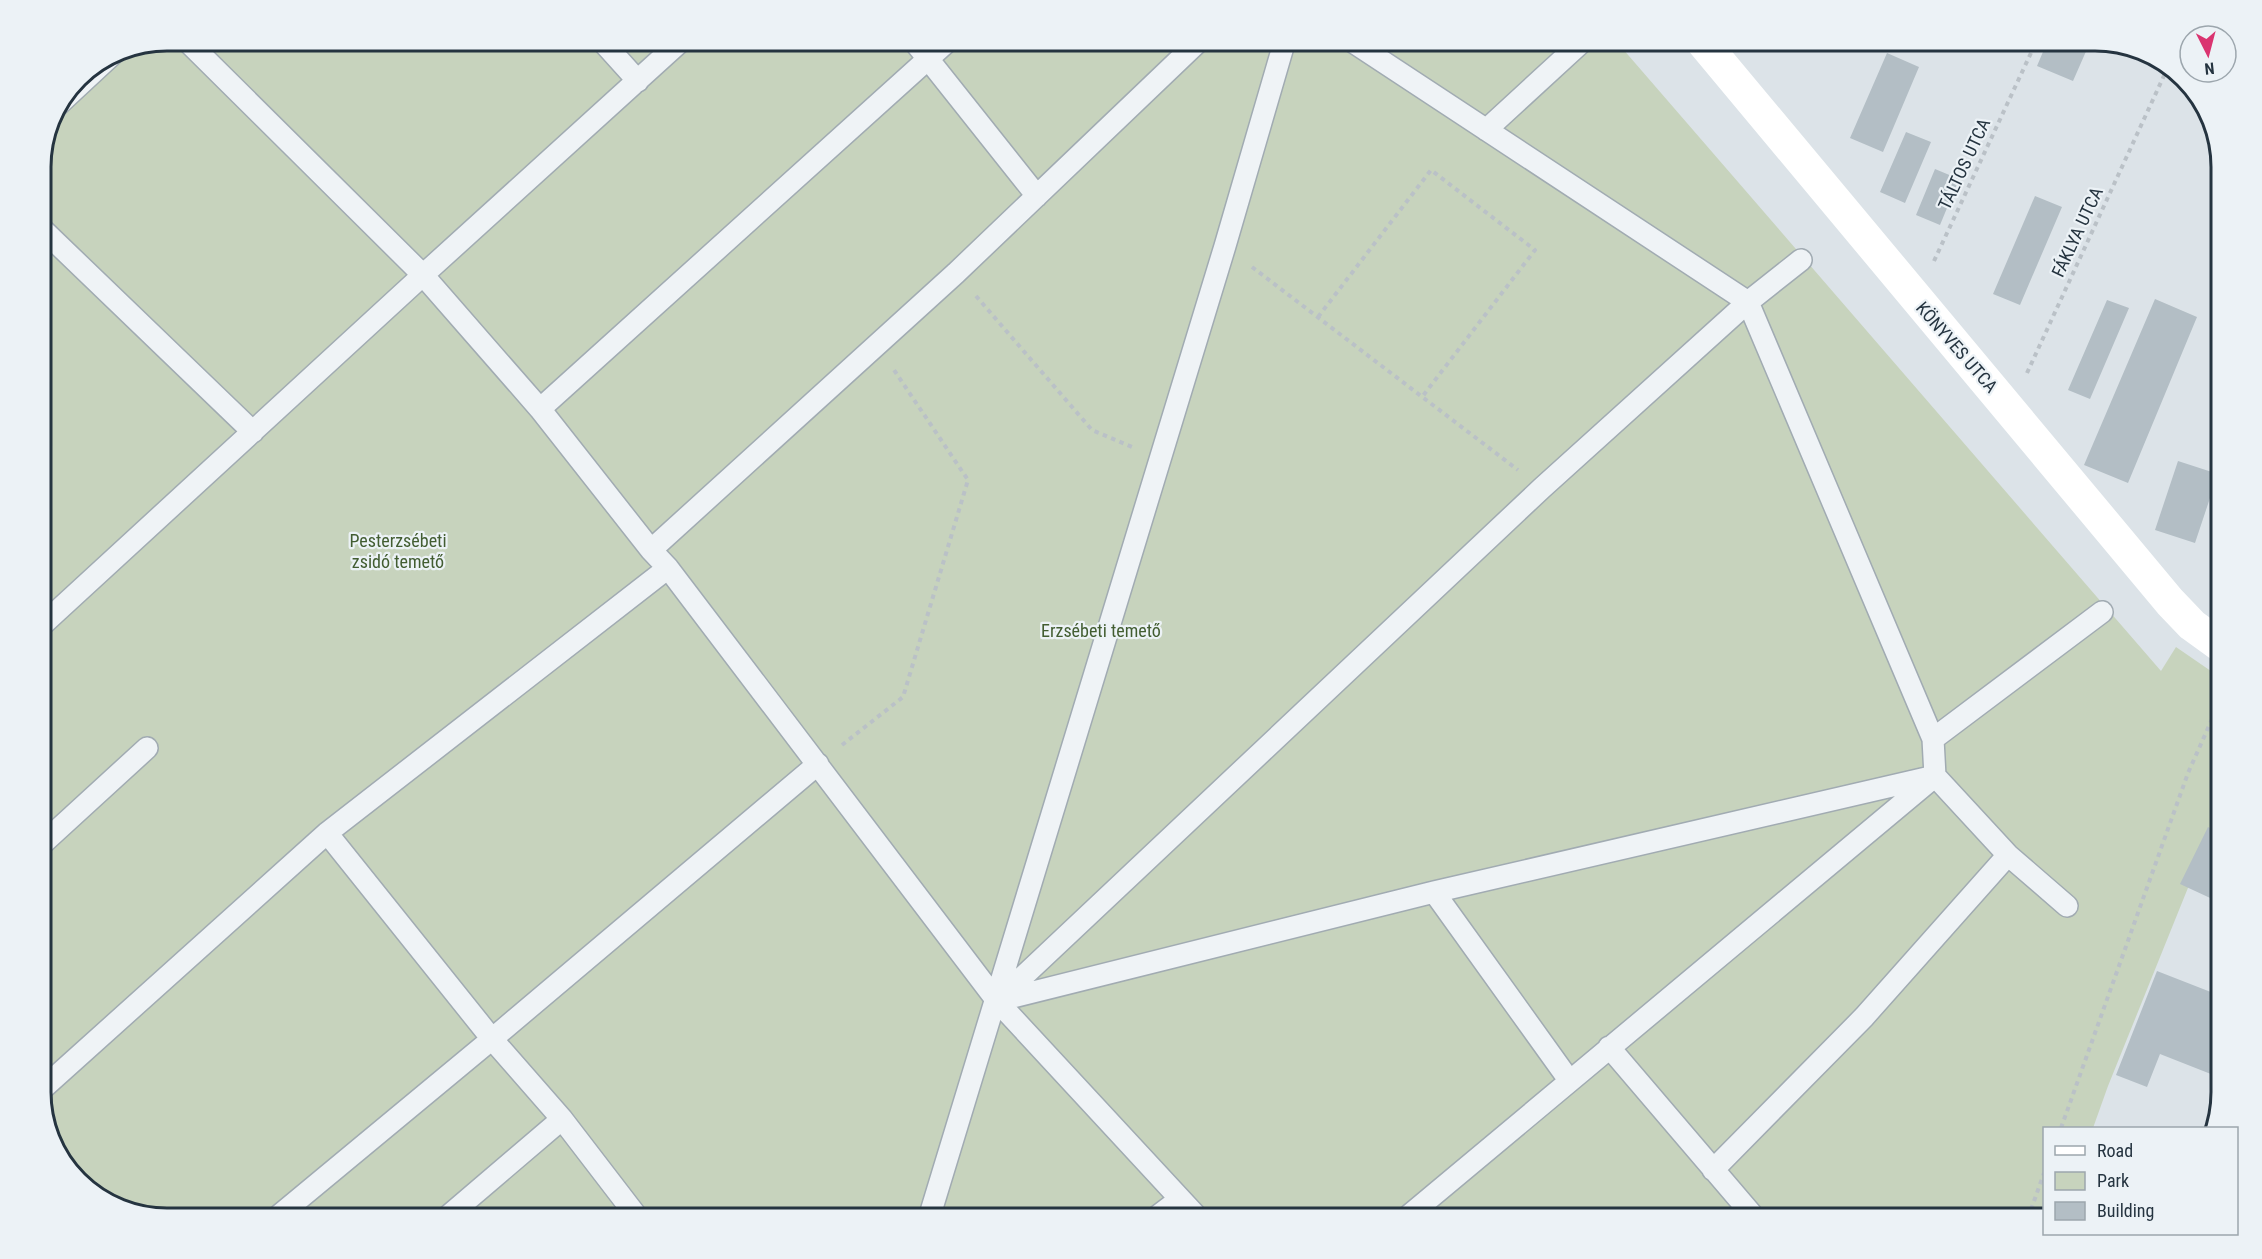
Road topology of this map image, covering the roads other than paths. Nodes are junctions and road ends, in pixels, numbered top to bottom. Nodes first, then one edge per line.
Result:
1 (197, 51) edge
2 (611, 51) edge
3 (670, 51) edge
4 (922, 51) edge
5 (937, 51) edge
6 (1189, 51) edge
7 (1282, 51) edge
8 (1367, 51) edge
9 (1572, 51) edge
10 (1710, 51) edge
11 (928, 59) junction
12 (638, 81) junction
13 (1486, 130) junction
14 (1037, 196) junction
15 (51, 238) edge
16 (1801, 260) dead end
17 (423, 274) junction
18 (1748, 302) junction
19 (540, 409) junction
20 (253, 432) junction
21 (651, 550) junction
22 (668, 568) junction
23 (2102, 612) dead end
24 (51, 617) edge
25 (2211, 639) edge
26 (1933, 739) junction
27 (147, 748) dead end
28 (818, 764) junction
29 (1935, 776) junction
30 (327, 832) junction
31 (51, 836) edge
32 (2008, 855) junction
33 (1434, 892) junction
34 (2067, 906) dead end
35 (997, 1001) junction
36 (492, 1039) junction
37 (1609, 1047) junction
38 (1569, 1080) junction
39 (51, 1081) edge
40 (562, 1119) junction
41 (1713, 1170) junction
42 (1180, 1199) junction
43 (288, 1208) edge
44 (458, 1208) edge
45 (631, 1208) edge
46 (932, 1208) edge
47 (1168, 1208) edge
48 (1189, 1208) edge
49 (1418, 1208) edge
50 (1746, 1208) edge

1 - 17 lane
2 - 12 lane
3 - 12 lane
4 - 11 lane
5 - 11 lane
6 - 14 lane
7 - 35 lane
8 - 13 lane
9 - 13 lane
10 - 25 street, KÖNYVES UTCA
11 - 14 lane
11 - 19 lane
12 - 17 lane
13 - 18 lane
14 - 21 lane
15 - 20 lane
16 - 18 lane
17 - 19 lane
17 - 20 lane
18 - 26 lane
18 - 35 lane
19 - 21 lane
20 - 24 lane
21 - 22 lane
22 - 28 lane
22 - 30 lane
23 - 26 lane
26 - 29 lane
27 - 31 lane
28 - 35 lane
28 - 36 lane
29 - 32 lane
29 - 33 lane
29 - 37 lane
30 - 36 lane
30 - 39 lane
32 - 34 lane
32 - 41 lane
33 - 35 lane
33 - 38 lane
35 - 42 lane
35 - 46 lane
36 - 40 lane
36 - 43 lane
37 - 38 lane
37 - 41 lane
38 - 49 lane
40 - 44 lane
40 - 45 lane
41 - 50 lane
42 - 47 lane
42 - 48 lane

